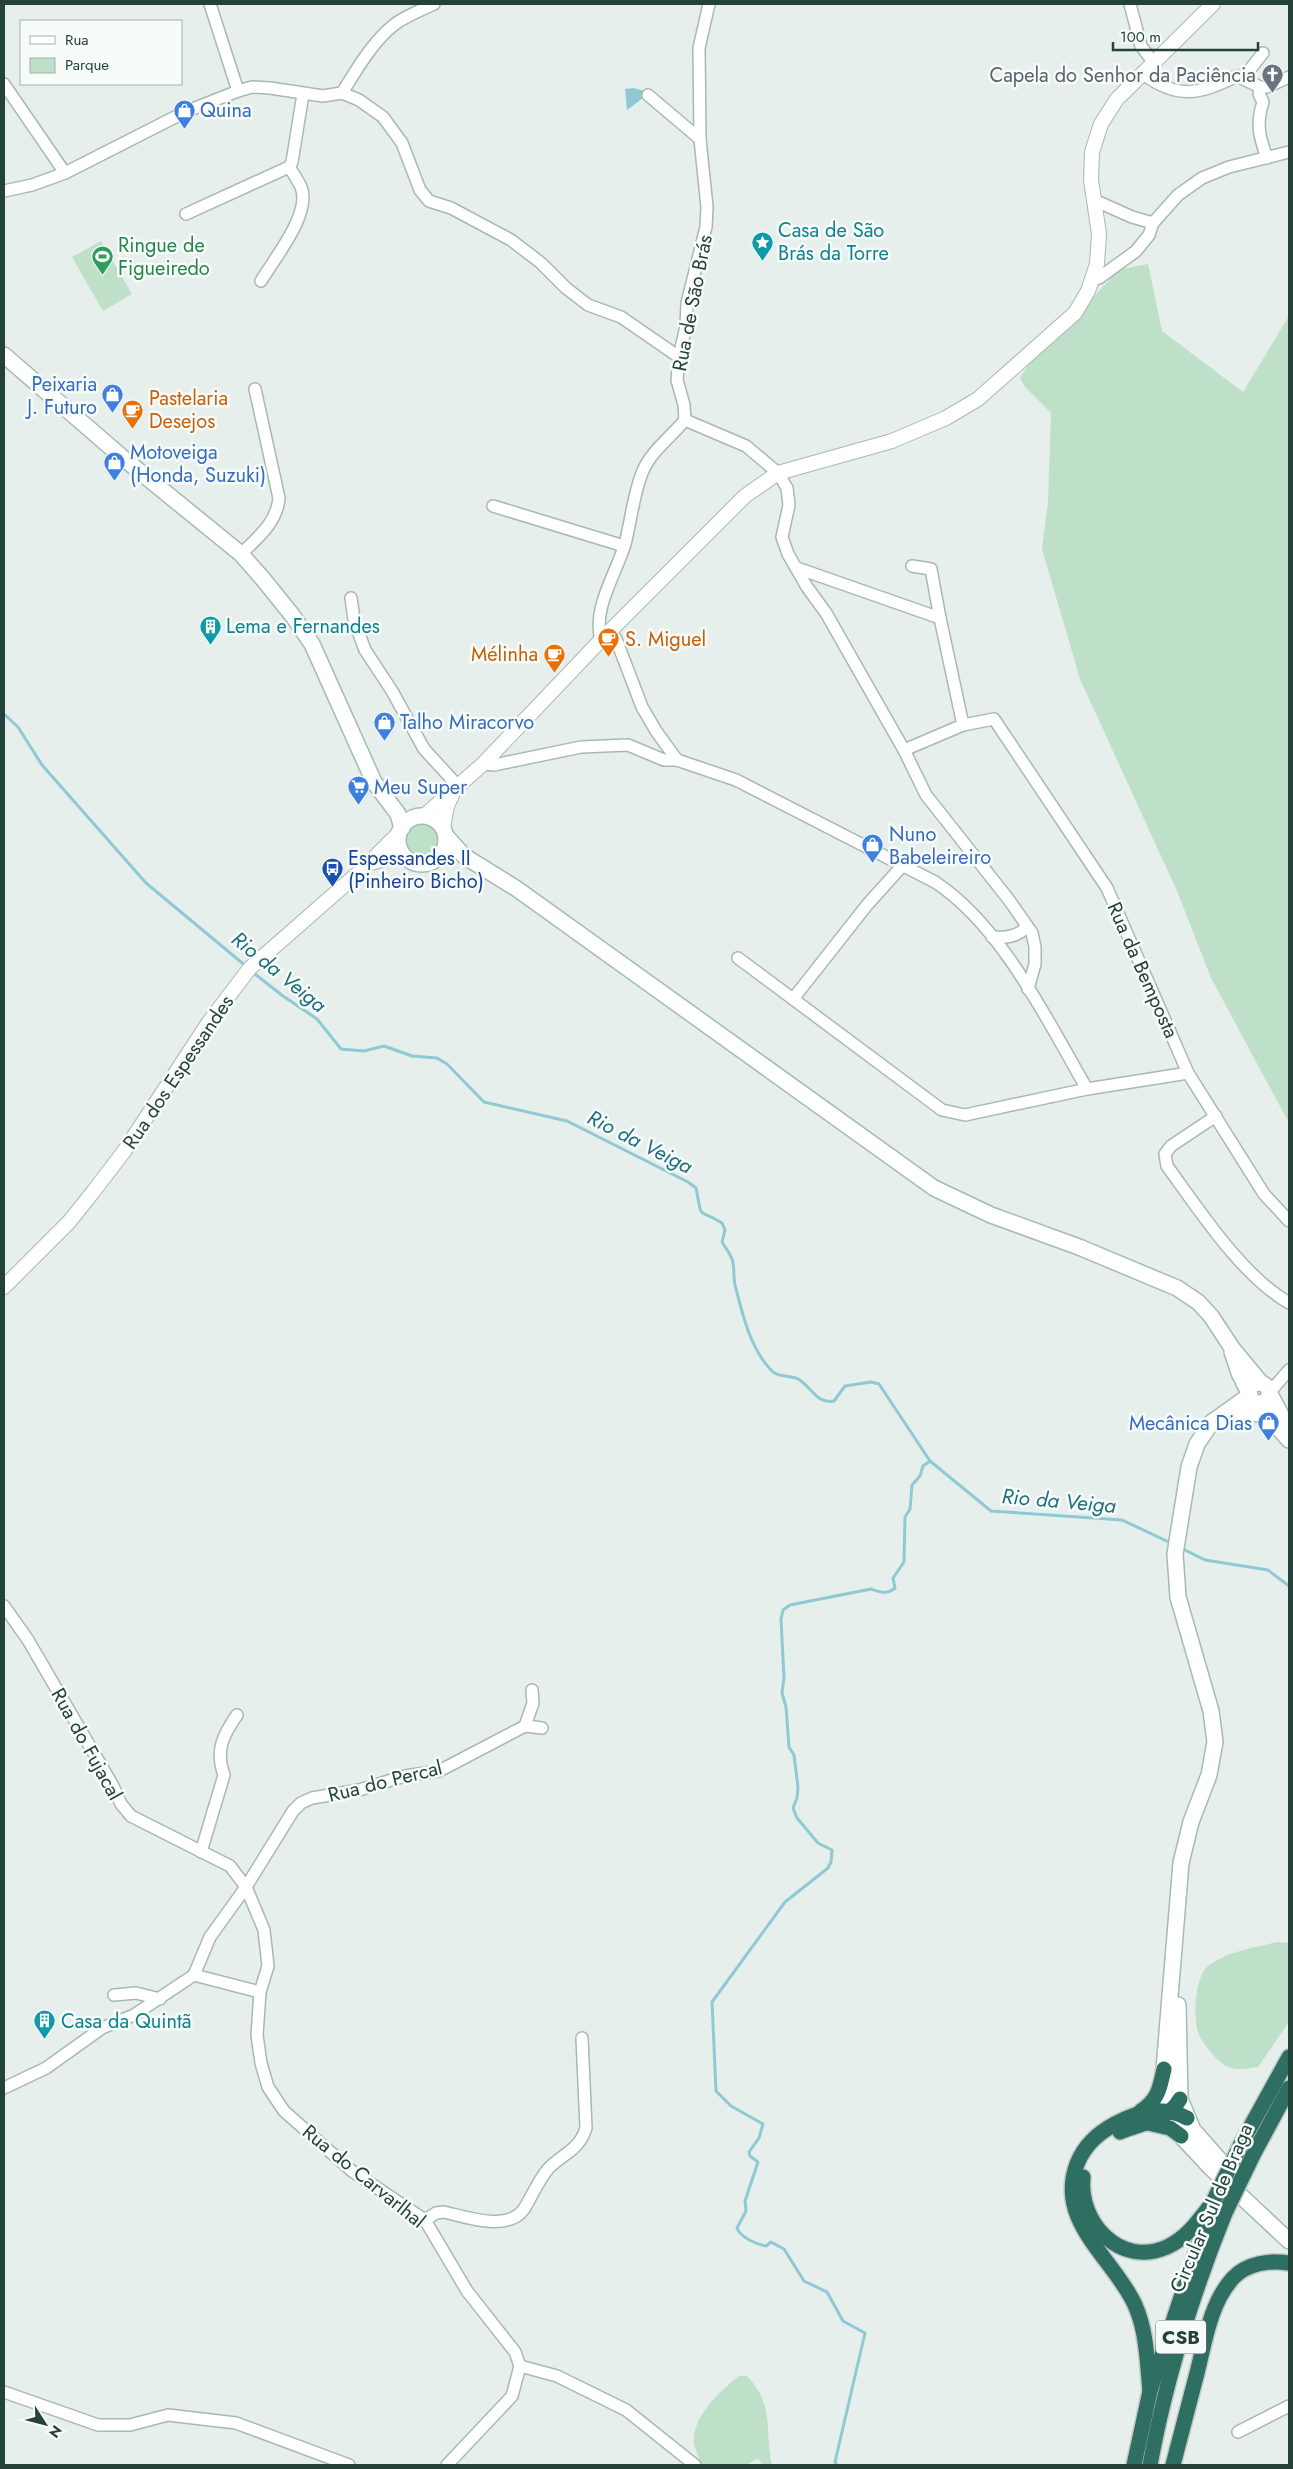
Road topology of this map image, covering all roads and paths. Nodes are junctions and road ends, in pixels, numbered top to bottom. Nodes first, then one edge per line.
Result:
1 (210, 4) edge
2 (434, 4) edge
3 (710, 4) edge
4 (1130, 4) edge
5 (1213, 4) edge
6 (1263, 53) dead end
7 (1154, 63) junction
8 (1143, 74) junction
9 (1289, 77) edge
10 (1243, 78) junction
11 (4, 84) edge
12 (1260, 87) junction
13 (238, 91) junction
14 (342, 93) junction
15 (303, 94) junction
16 (648, 95) dead end
17 (700, 138) junction
18 (1289, 152) edge
19 (1267, 158) junction
20 (289, 167) junction
21 (64, 173) junction
22 (4, 191) edge
23 (1094, 200) junction
24 (186, 214) dead end
25 (1153, 223) junction
26 (1092, 280) junction
27 (261, 281) dead end
28 (4, 355) edge
29 (679, 357) junction
30 (255, 389) dead end
31 (685, 420) junction
32 (778, 473) junction
33 (493, 506) dead end
34 (624, 546) junction
35 (241, 554) junction
36 (912, 566) dead end
37 (797, 568) junction
38 (351, 598) dead end
39 (940, 618) junction
40 (605, 635) junction
41 (963, 725) junction
42 (904, 750) junction
43 (677, 760) junction
44 (483, 764) junction
45 (456, 788) junction
46 (382, 792) junction
47 (421, 816) junction
48 (400, 831) junction
49 (445, 832) junction
50 (464, 856) junction
51 (407, 858) junction
52 (429, 863) junction
53 (902, 865) junction
54 (364, 868) junction
55 (1027, 927) junction
56 (992, 937) junction
57 (738, 958) dead end
58 (1028, 989) junction
59 (793, 999) junction
60 (1188, 1073) junction
61 (1087, 1089) junction
62 (1216, 1116) junction
63 (1289, 1221) edge
64 (4, 1287) edge
65 (1289, 1303) edge
66 (1232, 1348) junction
67 (1289, 1370) edge
68 (1239, 1373) junction
69 (1259, 1393) junction
70 (1234, 1411) junction
71 (1270, 1418) junction
72 (1289, 1430) edge
73 (1289, 1440) edge
74 (4, 1606) edge
75 (532, 1690) dead end
76 (237, 1715) dead end
77 (525, 1726) junction
78 (542, 1728) dead end
79 (202, 1852) junction
80 (246, 1887) junction
81 (1178, 1920) junction
82 (194, 1975) junction
83 (260, 1992) junction
84 (114, 1994) dead end
85 (160, 1999) junction
86 (582, 2038) dead end
87 (1289, 2057) edge
88 (1164, 2069) junction
89 (4, 2088) edge
90 (1289, 2088) edge
91 (1180, 2099) junction
92 (1170, 2112) junction
93 (1143, 2118) junction
94 (1187, 2118) junction
95 (1180, 2136) junction
96 (1214, 2202) junction
97 (424, 2220) junction
98 (1289, 2228) edge
99 (1289, 2240) edge
100 (1289, 2262) edge
101 (520, 2366) junction
102 (1150, 2391) junction
103 (4, 2392) edge
104 (1289, 2406) edge
105 (1238, 2432) dead end
106 (350, 2465) edge
107 (447, 2465) edge
108 (696, 2465) edge
109 (1134, 2465) edge
110 (1150, 2465) edge
111 (1173, 2465) edge

1 - 13 street
2 - 14 street
3 - 17 street, Rua de São Brás
4 - 7 street
5 - 7 street
6 - 10 street
7 - 8 street
8 - 10 street
8 - 23 street
9 - 12 street
10 - 12 street
11 - 21 street
12 - 19 street
13 - 15 street
13 - 21 street
14 - 15 street
14 - 29 street
15 - 20 street
16 - 17 street
17 - 29 street, Rua de São Brás
18 - 19 street
19 - 25 street
20 - 24 street
20 - 27 street
21 - 22 street
23 - 25 street
23 - 26 street
25 - 26 street
26 - 32 street
28 - 35 main road
29 - 31 street, Rua de São Brás
30 - 35 street
31 - 32 street
31 - 34 street
32 - 37 street
32 - 40 street
33 - 34 street
34 - 40 street
35 - 46 main road
36 - 39 street
37 - 39 street
37 - 42 street
38 - 45 street
39 - 41 street
40 - 43 street
40 - 44 street
41 - 42 street
41 - 60 street, Rua da Bemposta
42 - 55 street
43 - 44 street
43 - 53 street
44 - 45 street
45 - 47 street
45 - 49 street
46 - 47 main road
46 - 48 main road
47 - 48 main road
47 - 49 main road
48 - 51 main road
48 - 54 street
49 - 50 main road
49 - 52 main road
50 - 52 main road
50 - 66 main road
51 - 52 main road
51 - 54 street
53 - 56 street
53 - 59 street
54 - 64 street, Rua dos Espessandes
55 - 56 street
55 - 58 street
56 - 58 street
57 - 59 street
58 - 61 street
59 - 61 street
60 - 61 street
60 - 62 street, Rua da Bemposta
62 - 63 street, Rua da Bemposta
62 - 65 street
66 - 68 main road
66 - 69 main road
67 - 69 street
68 - 69 main road
68 - 70 main road
69 - 70 main road
69 - 71 main road
69 - 72 main road
70 - 71 main road
70 - 81 main road
71 - 73 main road
74 - 79 street, Rua do Fujacal
75 - 77 street
76 - 79 street
77 - 78 street
77 - 80 street, Rua do Percal
79 - 80 street, Rua do Fujacal
80 - 82 street, Rua do Percal
80 - 83 street, Rua do Carvarlhal
81 - 88 main road
81 - 91 main road
82 - 83 street
82 - 85 street
83 - 97 street, Rua do Carvarlhal
84 - 85 street
85 - 89 street
86 - 97 street
87 - 96 highway, Circular Sul de Braga / CSB, bridge
88 - 92 main road
88 - 93 highway
90 - 110 highway, Circular Sul de Braga / CSB, bridge
91 - 92 highway
91 - 94 main road
92 - 93 highway
92 - 94 highway
92 - 95 main road
93 - 95 highway
93 - 96 highway
93 - 102 highway
94 - 98 main road
95 - 99 main road
96 - 102 highway, Circular Sul de Braga / CSB
97 - 101 street, Rua do Carvarlhal
100 - 111 highway
101 - 107 street
101 - 108 street
102 - 109 highway, Circular Sul de Braga / CSB
103 - 106 street
104 - 105 street

